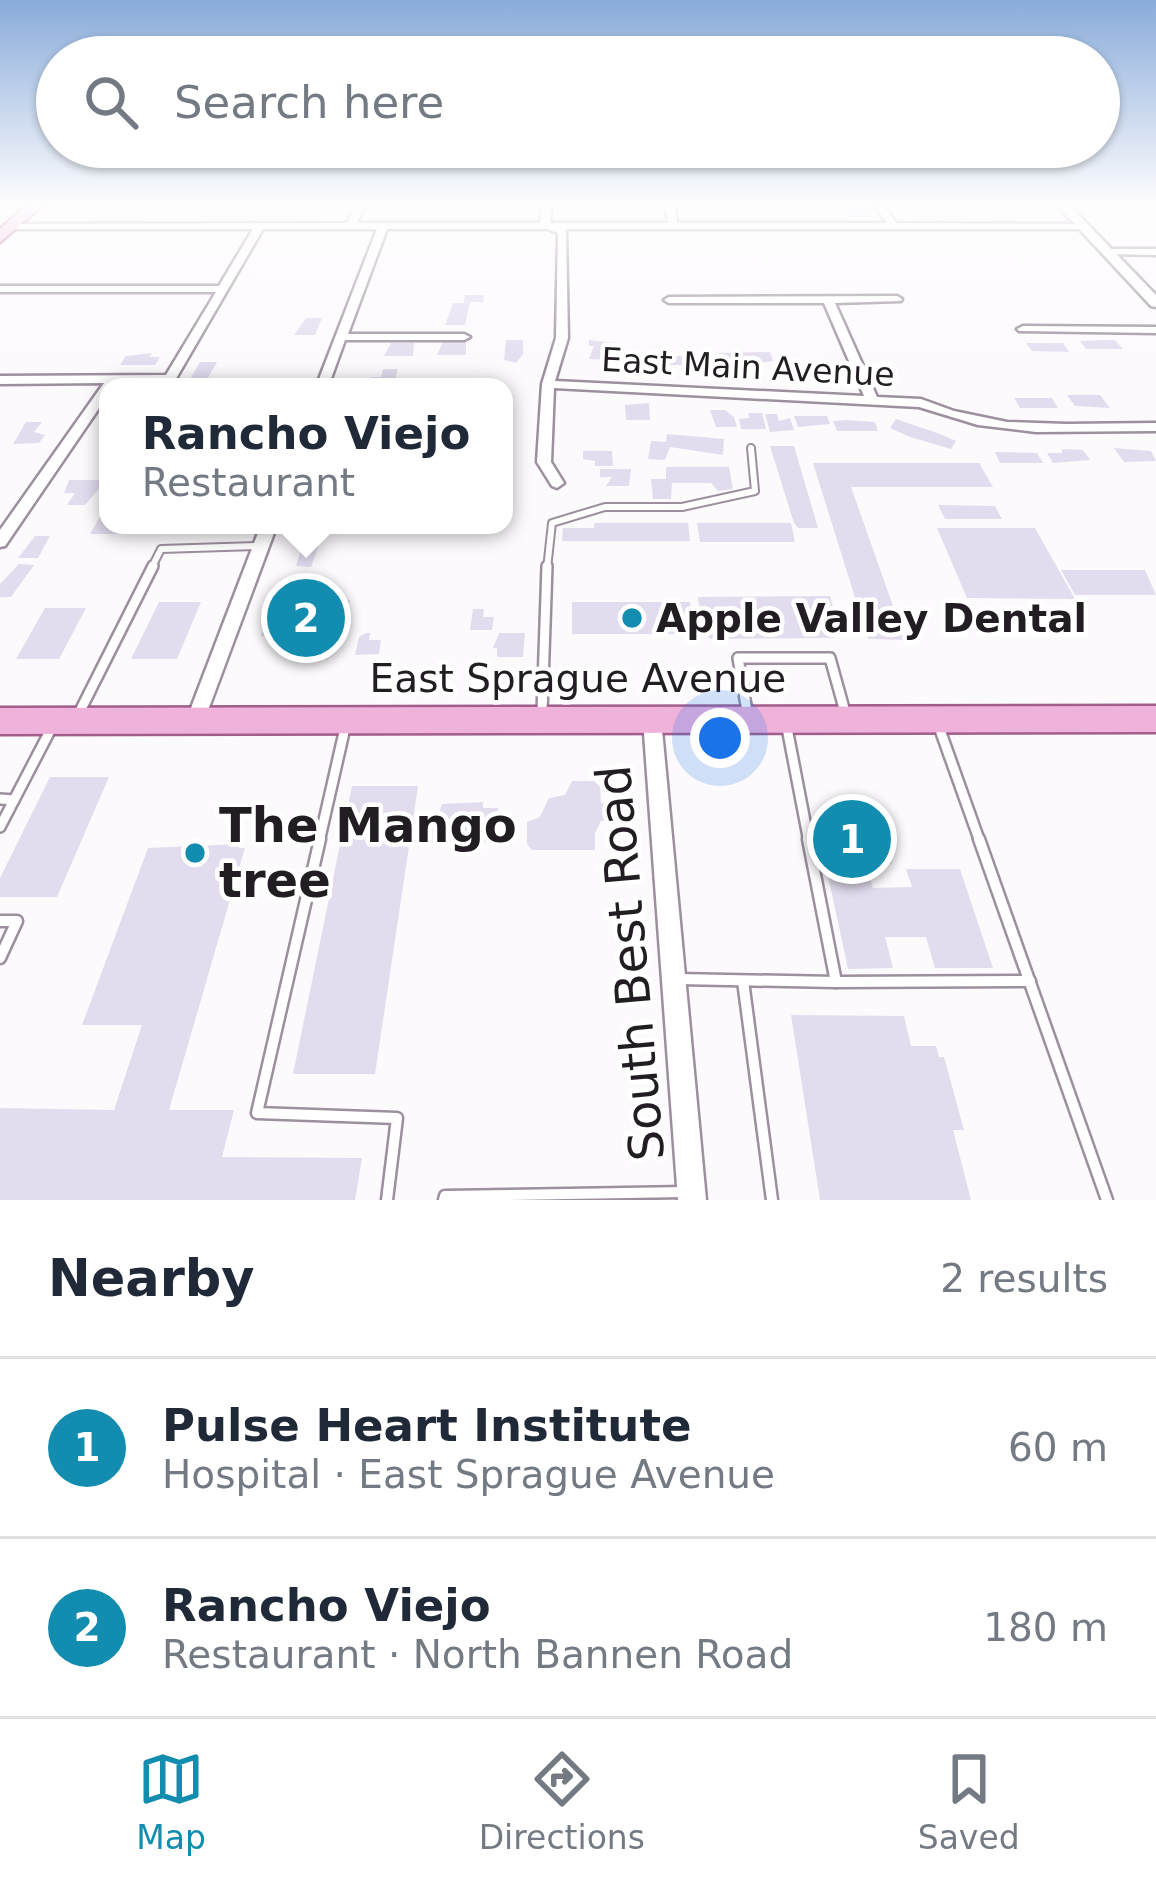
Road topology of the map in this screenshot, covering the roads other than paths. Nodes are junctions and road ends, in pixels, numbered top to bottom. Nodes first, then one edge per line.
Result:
1 (240, 259) edge
2 (370, 259) edge
3 (563, 259) edge
4 (1116, 259) edge
5 (0, 289) edge
6 (222, 289) junction
7 (828, 299) junction
8 (897, 299) dead end
9 (669, 300) dead end
10 (1156, 302) edge
11 (1023, 328) dead end
12 (1156, 329) edge
13 (464, 337) dead end
14 (340, 338) junction
15 (171, 378) edge
16 (325, 378) edge
17 (99, 379) edge
18 (0, 380) edge
19 (548, 384) junction
20 (99, 399) edge
21 (872, 399) junction
22 (1156, 427) edge
23 (751, 448) dead end
24 (557, 483) dead end
25 (266, 534) edge
26 (0, 542) edge
27 (261, 546) junction
28 (542, 719) junction
29 (652, 719) junction
30 (749, 719) junction
31 (1156, 719) edge
32 (65, 720) junction
33 (346, 720) junction
34 (785, 720) junction
35 (847, 720) junction
36 (936, 720) junction
37 (0, 721) edge
38 (195, 721) junction
39 (0, 800) edge
40 (14, 800) junction
41 (0, 826) edge
42 (0, 921) edge
43 (0, 958) edge
44 (676, 979) junction
45 (743, 981) junction
46 (1030, 981) junction
47 (836, 982) junction
48 (691, 1196) edge
49 (387, 1200) edge
50 (444, 1200) edge
51 (772, 1200) edge
52 (1107, 1200) edge

1 - 6 street
2 - 14 street
3 - 19 street
4 - 10 street
5 - 6 street
6 - 15 street
7 - 8 street
7 - 9 street
7 - 21 street
11 - 12 street
13 - 14 street
14 - 16 street
17 - 18 street
19 - 21 street, East Main Avenue
19 - 24 street
20 - 26 street
21 - 22 street, East Main Avenue
23 - 28 lane
25 - 27 street
27 - 32 lane
27 - 38 street
28 - 29 main road, East Sprague Avenue
28 - 33 main road, East Sprague Avenue
29 - 30 main road, East Sprague Avenue
29 - 44 street, South Best Road
30 - 34 main road, East Sprague Avenue
30 - 35 lane
31 - 36 main road, East Sprague Avenue
32 - 37 main road, East Sprague Avenue
32 - 38 main road, East Sprague Avenue
32 - 40 lane
33 - 38 main road, East Sprague Avenue
33 - 49 lane
34 - 35 main road, East Sprague Avenue
34 - 47 lane
35 - 36 main road, East Sprague Avenue
36 - 46 lane
39 - 40 lane
40 - 41 lane
42 - 43 lane
44 - 45 lane
44 - 48 street, South Best Road
45 - 47 lane
45 - 51 lane
46 - 47 lane
46 - 52 lane
48 - 50 lane

